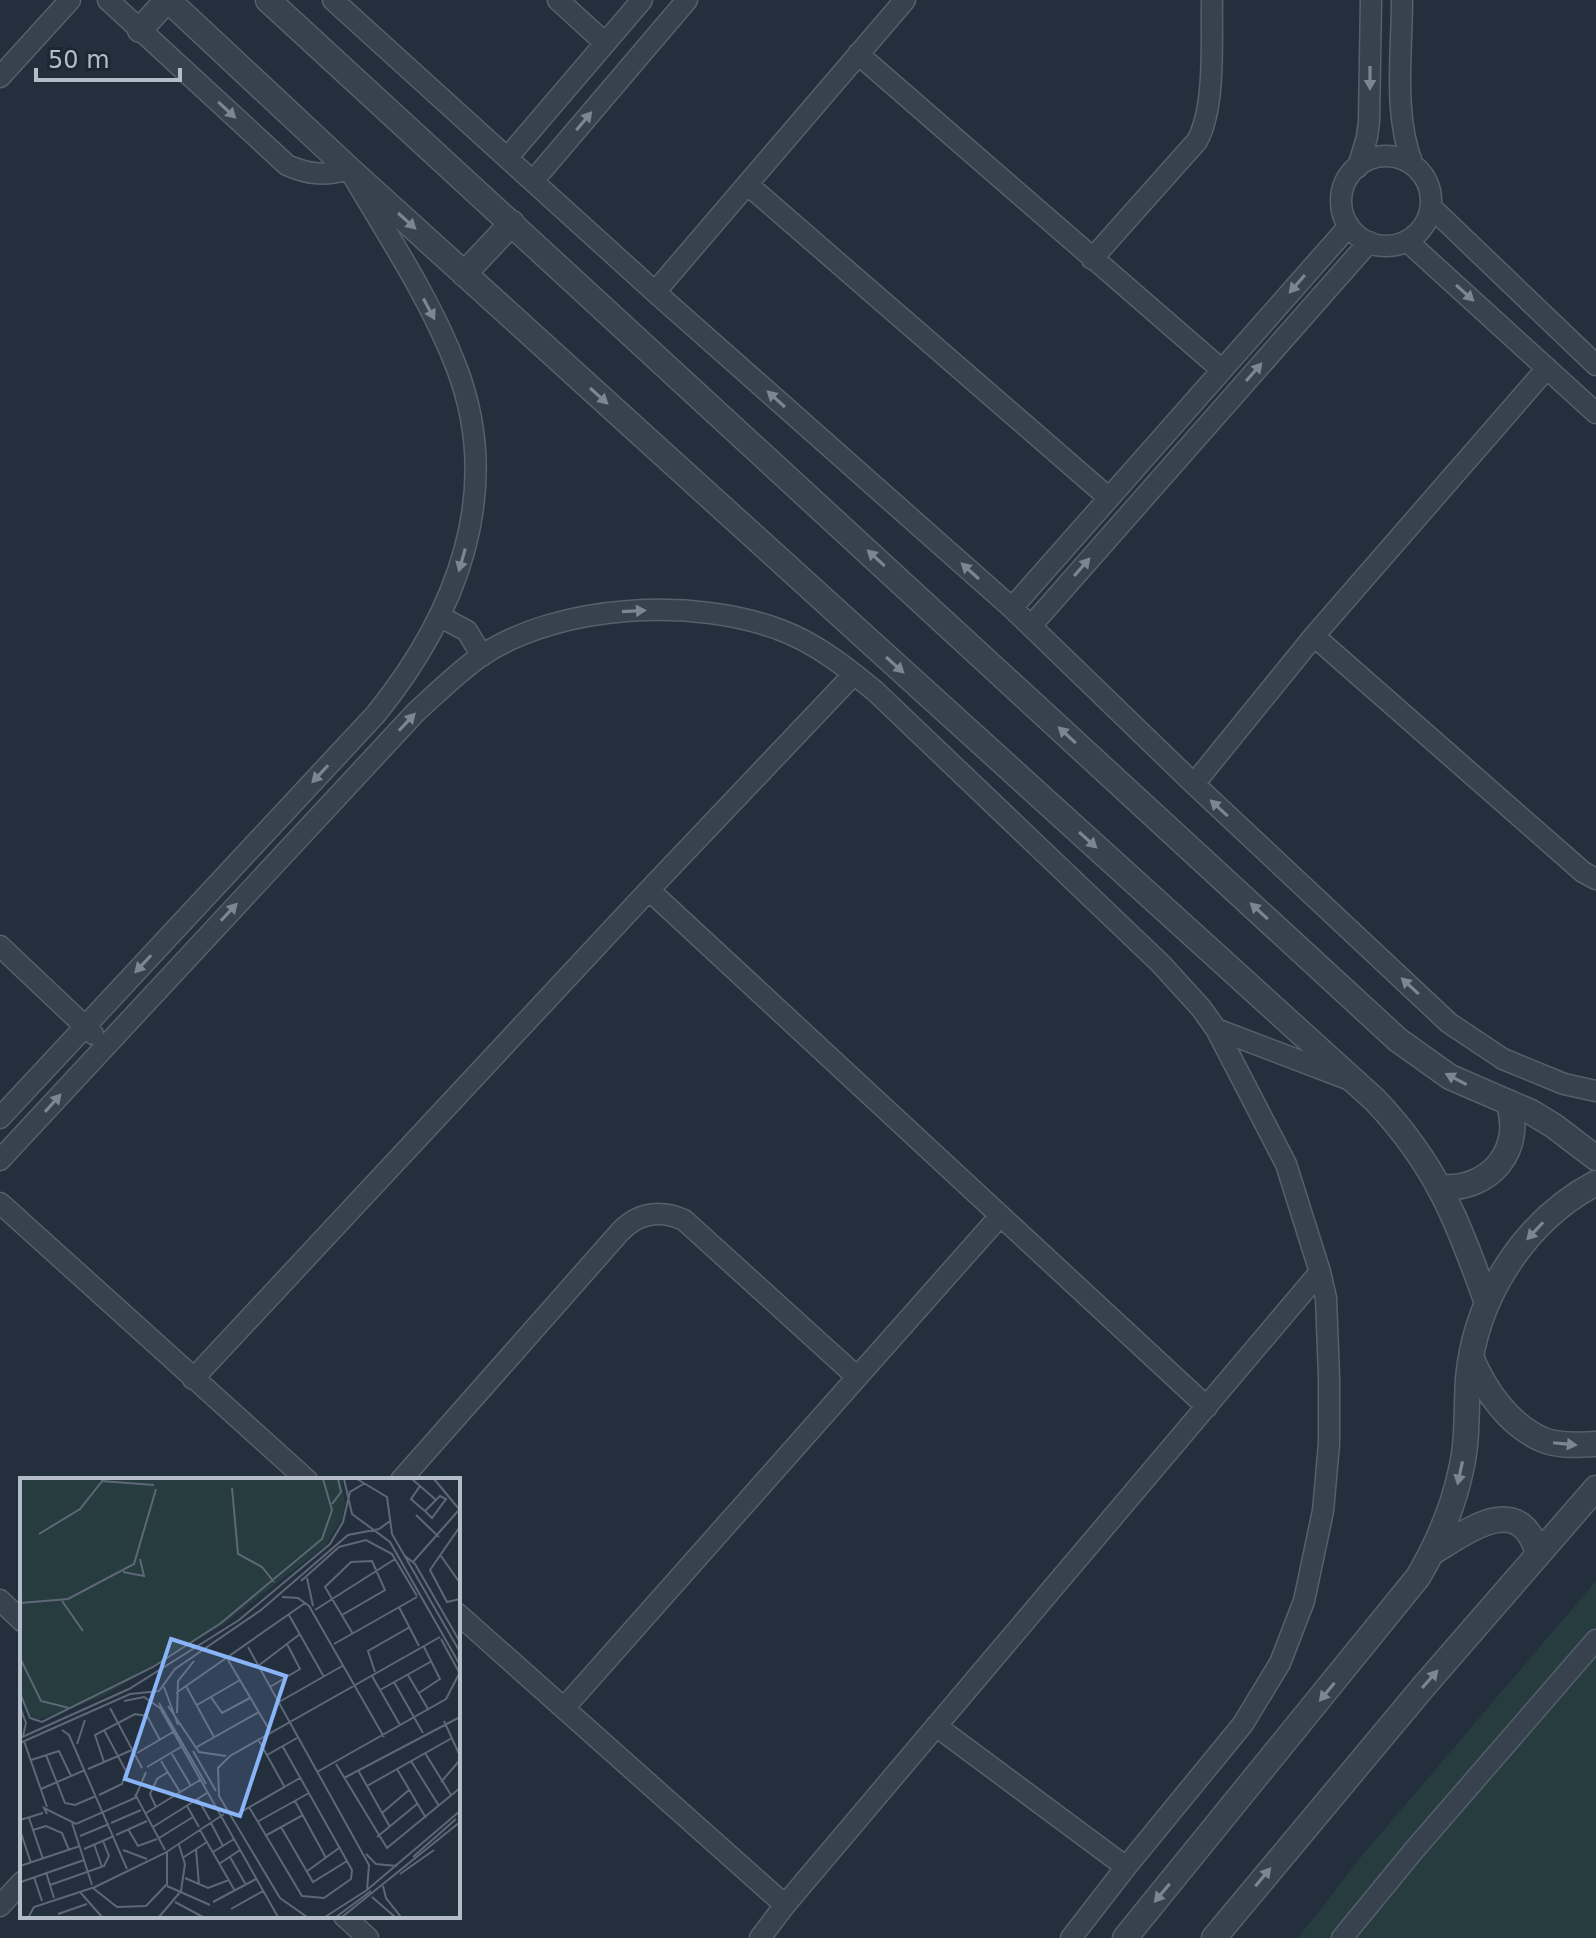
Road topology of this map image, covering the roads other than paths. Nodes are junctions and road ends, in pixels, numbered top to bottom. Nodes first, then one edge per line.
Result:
1 (70, 0) edge
2 (108, 0) edge
3 (167, 0) edge
4 (268, 0) edge
5 (333, 0) edge
6 (558, 0) edge
7 (642, 0) edge
8 (687, 0) edge
9 (905, 0) edge
10 (1212, 0) edge
11 (1371, 0) edge
12 (1402, 0) edge
13 (140, 30) junction
14 (605, 43) junction
15 (858, 54) junction
16 (0, 77) edge
17 (508, 157) junction
18 (1413, 165) junction
19 (1358, 167) junction
20 (349, 169) junction
21 (533, 181) junction
22 (747, 184) junction
23 (1431, 207) junction
24 (512, 223) junction
25 (1349, 226) junction
26 (1407, 241) junction
27 (1369, 242) junction
28 (1092, 259) junction
29 (464, 274) junction
30 (655, 292) junction
31 (1592, 361) edge
32 (1547, 368) junction
33 (1222, 370) junction
34 (1563, 383) junction
35 (1596, 413) edge
36 (1109, 498) junction
37 (1012, 608) junction
38 (441, 617) junction
39 (1031, 626) junction
40 (1314, 636) junction
41 (482, 656) junction
42 (854, 674) junction
43 (1194, 784) junction
44 (1596, 879) edge
45 (649, 890) junction
46 (0, 946) edge
47 (85, 1027) junction
48 (1216, 1029) junction
49 (105, 1045) junction
50 (1354, 1082) junction
51 (1596, 1091) edge
52 (1508, 1102) junction
53 (0, 1118) edge
54 (1596, 1158) edge
55 (0, 1160) edge
56 (1596, 1183) edge
57 (1441, 1187) junction
58 (0, 1203) edge
59 (1000, 1216) junction
60 (1320, 1272) junction
61 (1487, 1303) junction
62 (1471, 1357) junction
63 (856, 1376) junction
64 (193, 1379) junction
65 (1207, 1407) junction
66 (1596, 1444) edge
67 (305, 1478) edge
68 (403, 1478) edge
69 (1596, 1488) edge
70 (1433, 1552) junction
71 (1538, 1554) junction
72 (1, 1605) edge
73 (460, 1616) edge
74 (20, 1619) edge
75 (1596, 1640) edge
76 (564, 1708) junction
77 (936, 1726) junction
78 (1126, 1867) junction
79 (20, 1884) edge
80 (785, 1905) junction
81 (0, 1906) edge
82 (346, 1918) edge
83 (368, 1938) edge
84 (760, 1938) edge
85 (1071, 1938) edge
86 (1125, 1938) edge
87 (1214, 1938) edge
88 (1342, 1938) edge

1 - 16 street
2 - 13 street
3 - 13 street
3 - 20 street
4 - 24 street
5 - 17 street
6 - 14 street
7 - 14 street
21 -> 8 street
9 - 15 street
10 - 28 street
11 -> 19 street
12 - 18 street
13 -> 20 street
14 - 17 street
15 - 22 street
15 - 28 street
17 - 21 street
18 - 19 street
18 - 23 street
19 - 25 street
20 -> 29 street
20 -> 38 street
21 - 30 street
22 - 30 street
22 - 36 street
23 - 26 street
23 - 31 street
24 - 29 street
52 -> 24 street
25 - 27 street
25 -> 33 street
26 - 27 street
26 -> 32 street
39 -> 27 street
28 - 33 street
29 -> 50 street
37 -> 30 street
31 - 34 street
32 - 34 street
32 - 40 street
33 - 36 street
34 - 35 street
36 - 37 street
37 - 39 street
38 - 41 street
38 -> 47 street
39 - 43 street
40 - 43 street
40 - 44 street
41 -> 42 street
49 -> 41 street
42 - 45 street
42 - 48 street
51 -> 43 street
45 - 59 street
45 - 64 street
46 - 47 street
47 - 49 street
47 - 53 street
48 - 50 street
48 - 60 street
55 -> 49 street
50 - 57 street
52 - 54 street
52 - 57 street
56 -> 61 street
57 - 61 street
58 - 64 street
59 - 63 street
59 - 65 street
60 - 65 street
60 - 78 street
61 - 62 street
62 -> 66 street
62 -> 70 street
63 - 68 street
63 - 76 street
64 - 67 street
65 - 77 street
69 - 71 street
70 - 71 street
70 -> 86 street
87 -> 71 street
72 - 74 street
73 - 76 street
75 - 88 street
76 - 80 street
77 - 78 street
77 - 80 street
78 - 85 street
79 - 81 street
80 - 84 street
82 - 83 street

